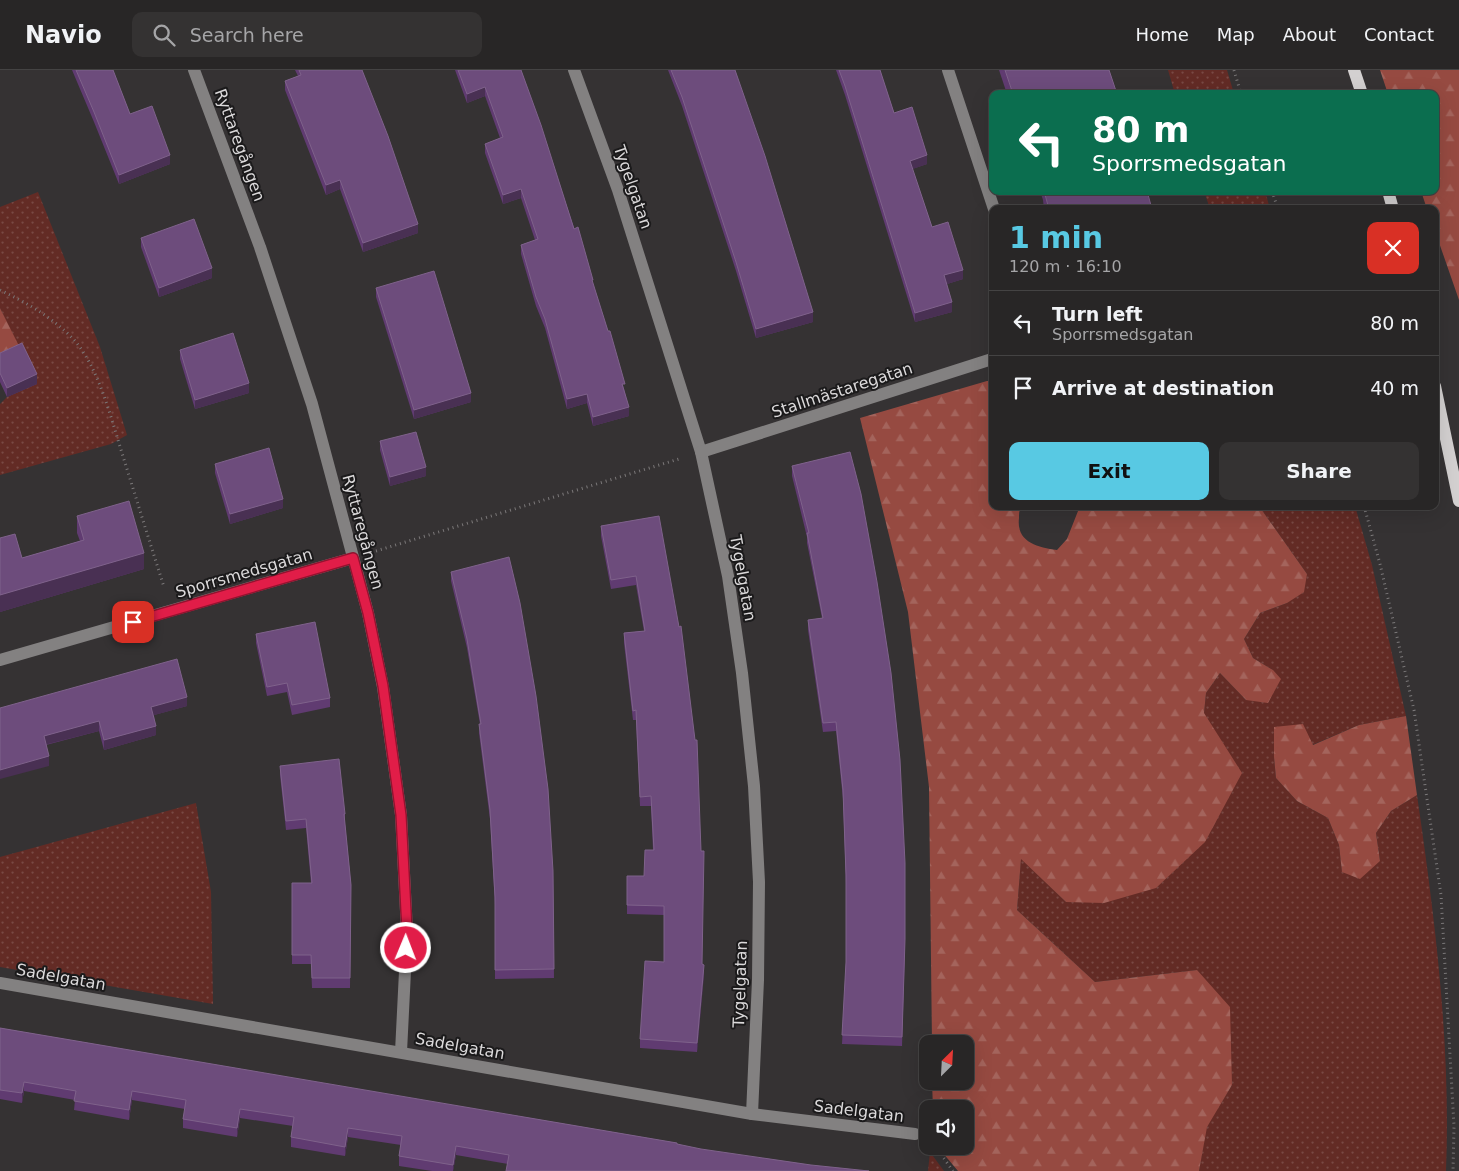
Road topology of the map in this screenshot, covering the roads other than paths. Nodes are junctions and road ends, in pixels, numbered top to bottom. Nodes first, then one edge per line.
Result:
1 (194, 70) edge
2 (574, 70) edge
3 (948, 70) edge
4 (1354, 70) edge
5 (1361, 90) edge
6 (989, 194) edge
7 (989, 360) edge
8 (1439, 405) edge
9 (701, 452) junction
10 (1459, 501) edge
11 (353, 558) junction
12 (0, 660) edge
13 (0, 983) edge
14 (401, 1052) junction
15 (752, 1114) junction
16 (915, 1134) dead end

1 - 11 street, Ryttaregången
2 - 9 street, Tygelgatan
3 - 6 street
4 - 5 main road
7 - 9 street, Stallmästaregatan
8 - 10 main road
9 - 15 street, Tygelgatan
11 - 12 street, Sporrsmedsgatan
11 - 14 street, Ryttaregången
13 - 14 street, Sadelgatan
14 - 15 street, Sadelgatan
15 - 16 street, Sadelgatan

